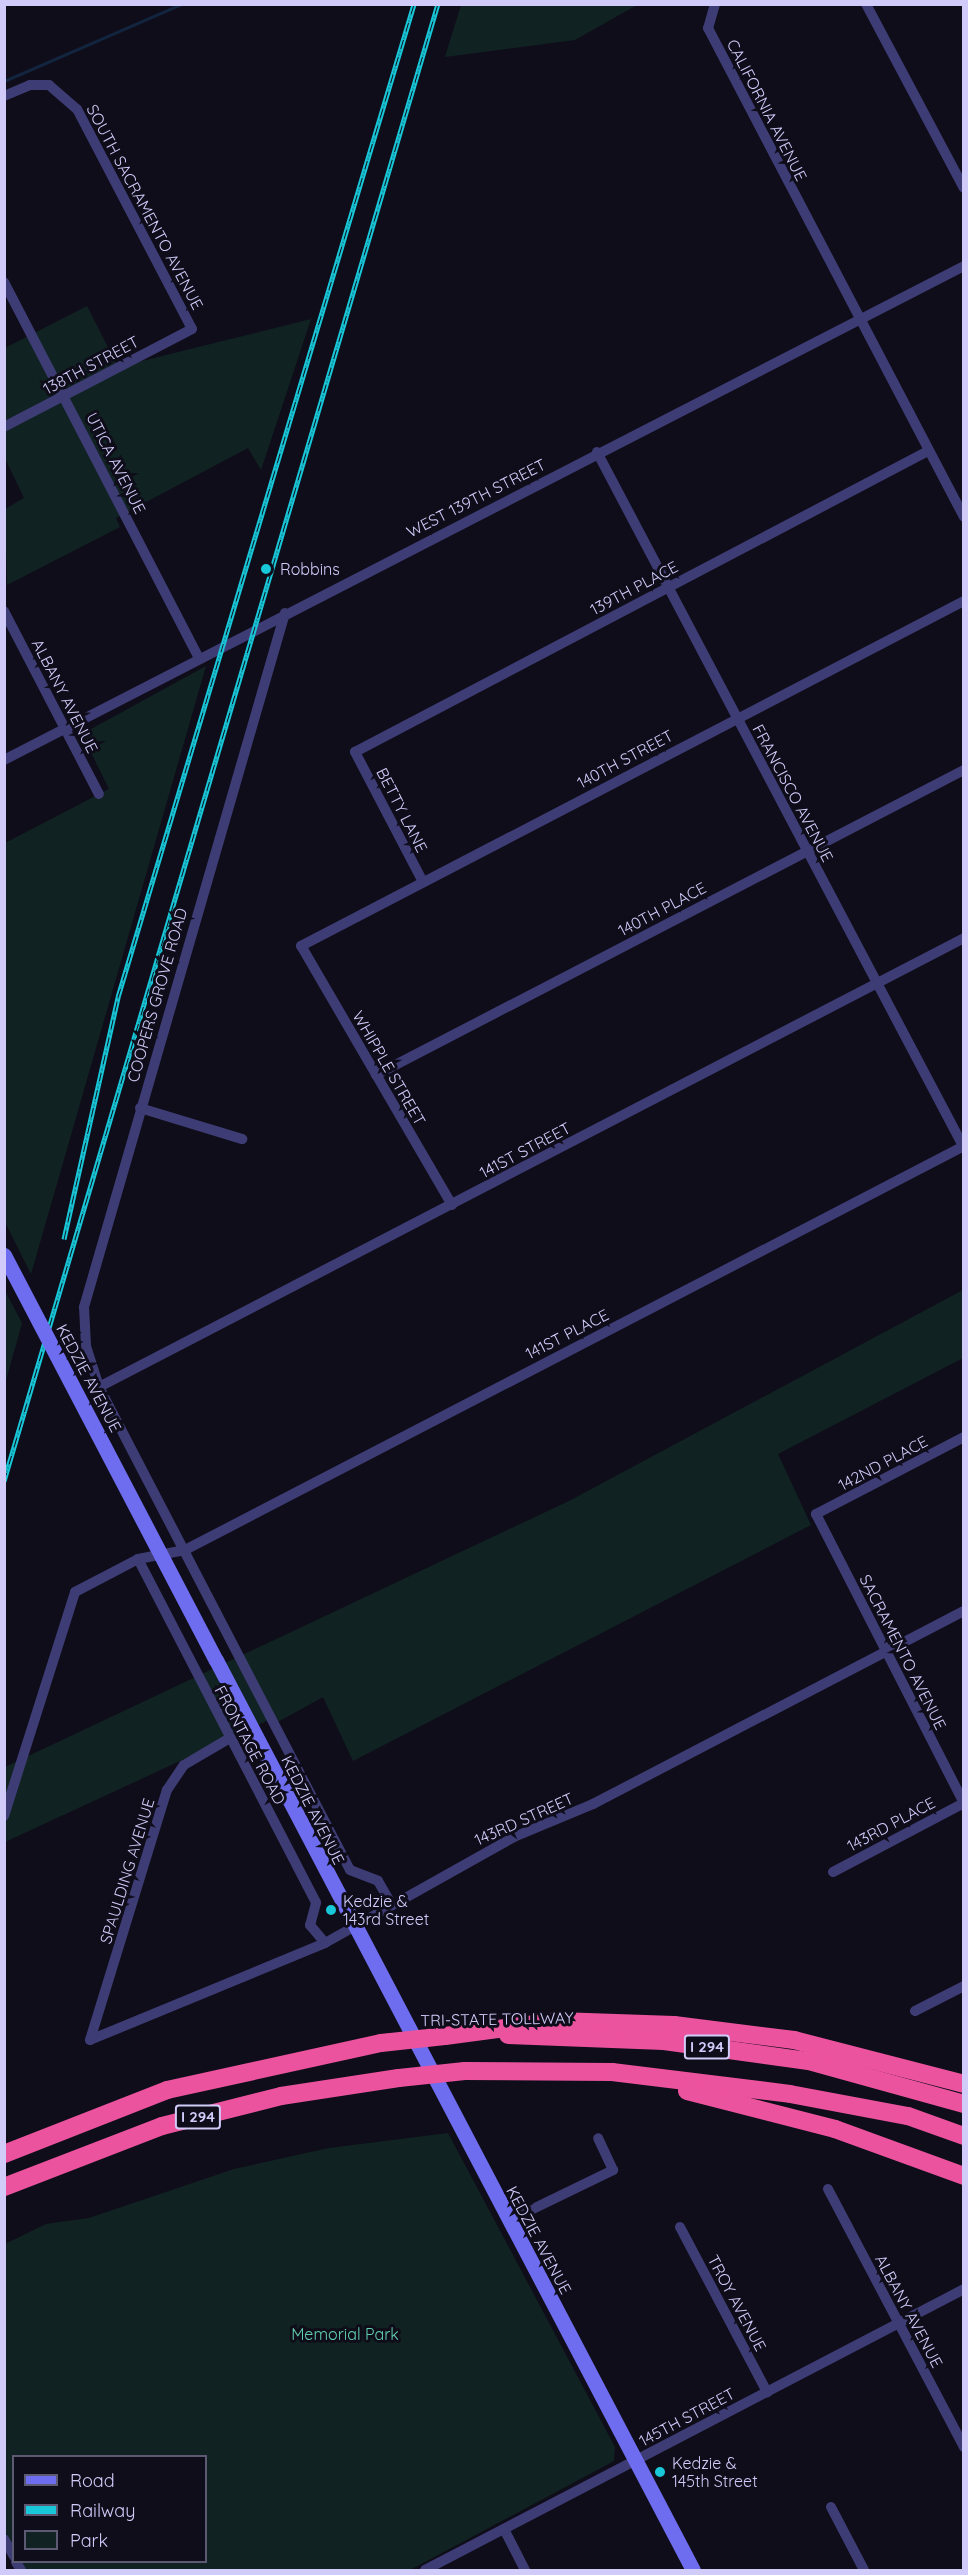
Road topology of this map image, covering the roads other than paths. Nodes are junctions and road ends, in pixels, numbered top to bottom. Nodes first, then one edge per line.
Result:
1 (715, 4) edge
2 (866, 4) edge
3 (4, 96) edge
4 (963, 188) edge
5 (963, 266) edge
6 (4, 282) edge
7 (859, 320) junction
8 (192, 329) joint
9 (65, 395) junction
10 (4, 427) edge
11 (928, 451) junction
12 (597, 452) junction
13 (963, 517) edge
14 (667, 588) junction
15 (963, 601) edge
16 (4, 611) edge
17 (285, 613) junction
18 (199, 658) junction
19 (737, 718) junction
20 (65, 728) junction
21 (355, 752) joint
22 (4, 760) edge
23 (963, 770) edge
24 (99, 794) dead end
25 (806, 850) junction
26 (423, 882) junction
27 (963, 938) edge
28 (301, 946) joint
29 (877, 984) junction
30 (376, 1076) junction
31 (140, 1108) junction
32 (242, 1139) dead end
33 (963, 1146) edge
34 (452, 1205) junction
35 (4, 1255) edge
36 (99, 1387) junction
37 (963, 1437) edge
38 (816, 1514) joint
39 (185, 1550) junction
40 (138, 1559) junction
41 (963, 1611) edge
42 (884, 1651) junction
43 (230, 1738) junction
44 (963, 1803) edge
45 (4, 1816) edge
46 (833, 1872) dead end
47 (390, 1902) junction
48 (352, 1927) junction
49 (325, 1943) junction
50 (963, 1986) edge
51 (915, 2011) dead end
52 (444, 2036) junction
53 (90, 2040) joint
54 (612, 2072) junction
55 (963, 2084) edge
56 (963, 2104) edge
57 (963, 2136) edge
58 (598, 2138) dead end
59 (4, 2154) edge
60 (963, 2176) edge
61 (4, 2187) edge
62 (828, 2189) dead end
63 (508, 2221) junction
64 (680, 2227) dead end
65 (963, 2289) edge
66 (899, 2323) junction
67 (767, 2392) junction
68 (963, 2447) edge
69 (636, 2461) junction
70 (831, 2506) dead end
71 (504, 2529) junction
72 (4, 2539) edge
73 (12, 2553) edge
74 (425, 2571) edge
75 (525, 2571) edge
76 (693, 2571) edge
77 (864, 2571) edge

1 - 7 street, CALIFORNIA AVENUE
2 - 4 street
3 - 8 street, SOUTH SACRAMENTO AVENUE
5 - 7 street, WEST 139TH STREET
6 - 9 street, UTICA AVENUE
7 - 11 street
7 - 12 street, WEST 139TH STREET
8 - 9 street, 138TH STREET
9 - 10 street, 138TH STREET
9 - 18 street, UTICA AVENUE
11 - 13 street
11 - 14 street, 139TH PLACE
12 - 14 street, FRANCISCO AVENUE
12 - 17 street, WEST 139TH STREET
14 - 19 street, FRANCISCO AVENUE
14 - 21 street, 139TH PLACE
15 - 19 street, 140TH STREET
16 - 20 street, ALBANY AVENUE
17 - 18 street, WEST 139TH STREET
17 - 31 street, COOPERS GROVE ROAD
18 - 20 street, WEST 139TH STREET
19 - 25 street, FRANCISCO AVENUE
19 - 26 street, 140TH STREET
20 - 22 street, WEST 139TH STREET
20 - 24 street, ALBANY AVENUE
21 - 26 street, BETTY LANE
23 - 25 street, 140TH PLACE
25 - 29 street, FRANCISCO AVENUE
25 - 30 street, 140TH PLACE
26 - 28 street, 140TH STREET
27 - 29 street, 141ST STREET
28 - 30 street, WHIPPLE STREET
29 - 33 street, FRANCISCO AVENUE
29 - 34 street, 141ST STREET
30 - 34 street, WHIPPLE STREET
31 - 32 street
31 - 36 street, COOPERS GROVE ROAD
33 - 39 street, 141ST PLACE
34 - 36 street, 141ST STREET
35 - 48 main road, KEDZIE AVENUE, bridge
36 - 39 street, COOPERS GROVE ROAD
37 - 38 street, 142ND PLACE
38 - 42 street, SACRAMENTO AVENUE
39 - 40 street, 141ST PLACE
39 - 47 street, COOPERS GROVE ROAD
40 - 43 street, FRONTAGE ROAD
40 - 45 street, 141ST PLACE
41 - 42 street, 143RD STREET
42 - 44 street, SACRAMENTO AVENUE
42 - 47 street, 143RD STREET
43 - 49 street, FRONTAGE ROAD
43 - 53 street, SPAULDING AVENUE
44 - 46 street, 143RD PLACE
47 - 48 street, 143RD STREET
48 - 49 street, 143RD STREET
48 - 63 main road, KEDZIE AVENUE
49 - 53 street, 143RD STREET
50 - 51 street
52 - 55 highway
52 - 56 highway, TRI-STATE TOLLWAY / I 294
52 - 59 highway, TRI-STATE TOLLWAY / I 294, bridge
54 - 57 highway, I 294
54 - 60 highway
54 - 61 highway, I 294, bridge
58 - 63 street
62 - 66 street, ALBANY AVENUE
63 - 69 main road, KEDZIE AVENUE
64 - 67 street, TROY AVENUE
65 - 66 street, 145TH STREET
66 - 67 street, 145TH STREET
66 - 68 street, ALBANY AVENUE
67 - 69 street, 145TH STREET
69 - 71 street, 145TH STREET
69 - 76 main road, KEDZIE AVENUE
70 - 77 street
71 - 74 street, 145TH STREET
71 - 75 street
72 - 73 street

